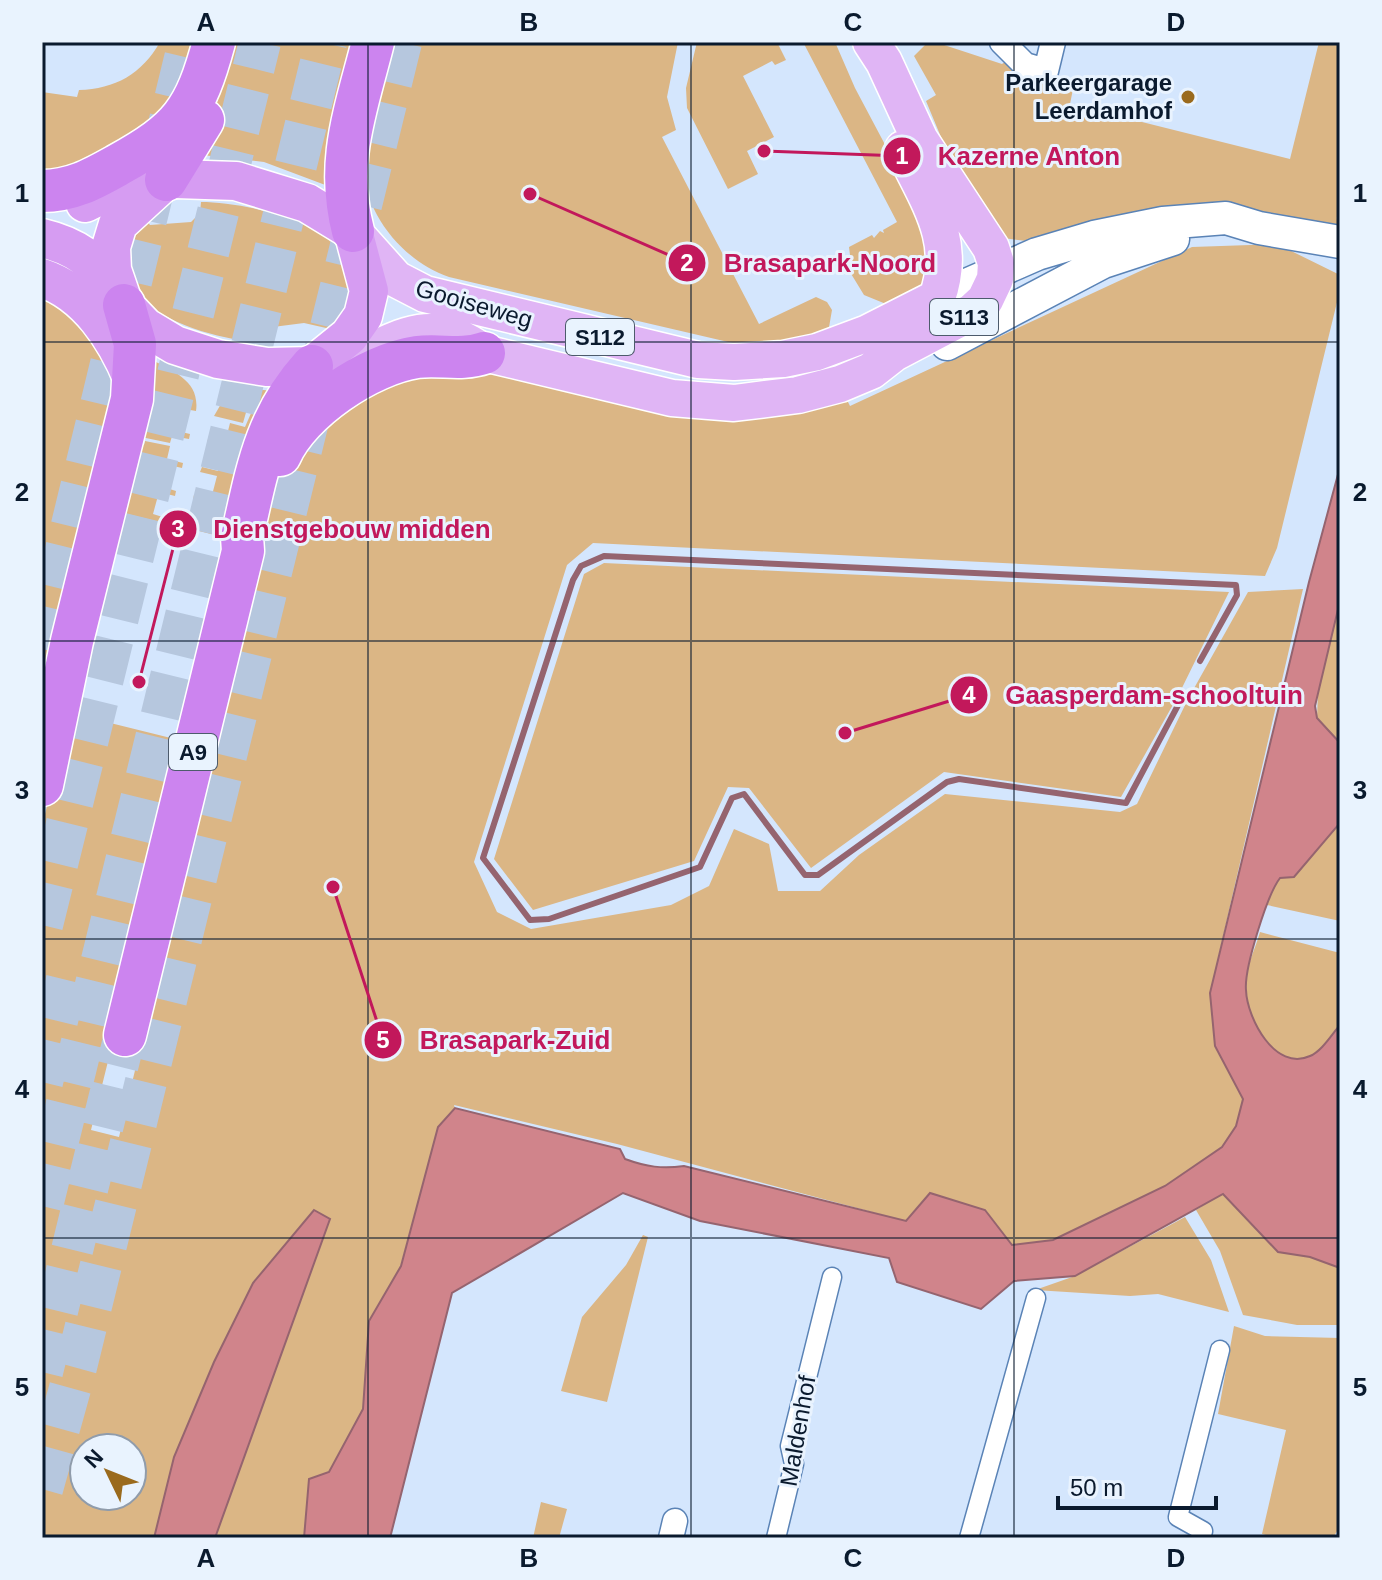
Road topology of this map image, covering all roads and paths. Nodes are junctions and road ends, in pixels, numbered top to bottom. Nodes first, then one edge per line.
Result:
1 (214, 42) edge
2 (225, 42) edge
3 (373, 42) edge
4 (1002, 42) edge
5 (1053, 42) edge
6 (863, 43) edge
7 (352, 128) junction
8 (166, 180) junction
9 (42, 191) edge
10 (42, 209) edge
11 (941, 228) junction
12 (1259, 228) junction
13 (353, 231) junction
14 (983, 235) junction
15 (42, 238) edge
16 (1340, 242) edge
17 (1037, 254) junction
18 (42, 278) edge
19 (987, 280) junction
20 (937, 298) junction
21 (1034, 298) junction
22 (124, 305) junction
23 (467, 305) junction
24 (484, 353) junction
25 (312, 366) junction
26 (880, 366) junction
27 (134, 384) junction
28 (243, 551) junction
29 (42, 785) edge
30 (125, 1035) tunnel mouth
31 (832, 1277) dead end
32 (1036, 1298) dead end
33 (1220, 1350) dead end
34 (776, 1538) edge
35 (969, 1538) edge
36 (1201, 1538) edge

1 - 9 highway
2 - 8 highway
3 - 7 highway
4 - 5 street
6 - 11 main road, S113
6 - 14 main road, S113
7 - 13 highway
7 - 23 main road
8 - 10 highway, S112
8 - 13 highway, S112
8 - 22 highway
11 - 19 main road
11 - 20 main road, S113
12 - 16 main road, S112
12 - 17 main road, S112
12 - 21 main road, S112
13 - 23 main road, Gooiseweg / S112
13 - 25 highway
14 - 17 main road
14 - 19 main road, S113
15 - 22 highway, S112
17 - 19 main road, S112
18 - 27 highway
19 - 20 main road, S112
19 - 21 main road
19 - 26 main road, S113
20 - 23 main road, Gooiseweg / S112
21 - 26 main road, S112
22 - 25 highway, S112
22 - 27 highway
24 - 25 main road, Gooiseweg / S112
24 - 26 main road, Gooiseweg / S112
24 - 28 highway, A9
25 - 28 highway, A9
27 - 29 highway
28 - 30 highway, A9
31 - 34 street, Maldenhof
32 - 35 street
33 - 36 street

